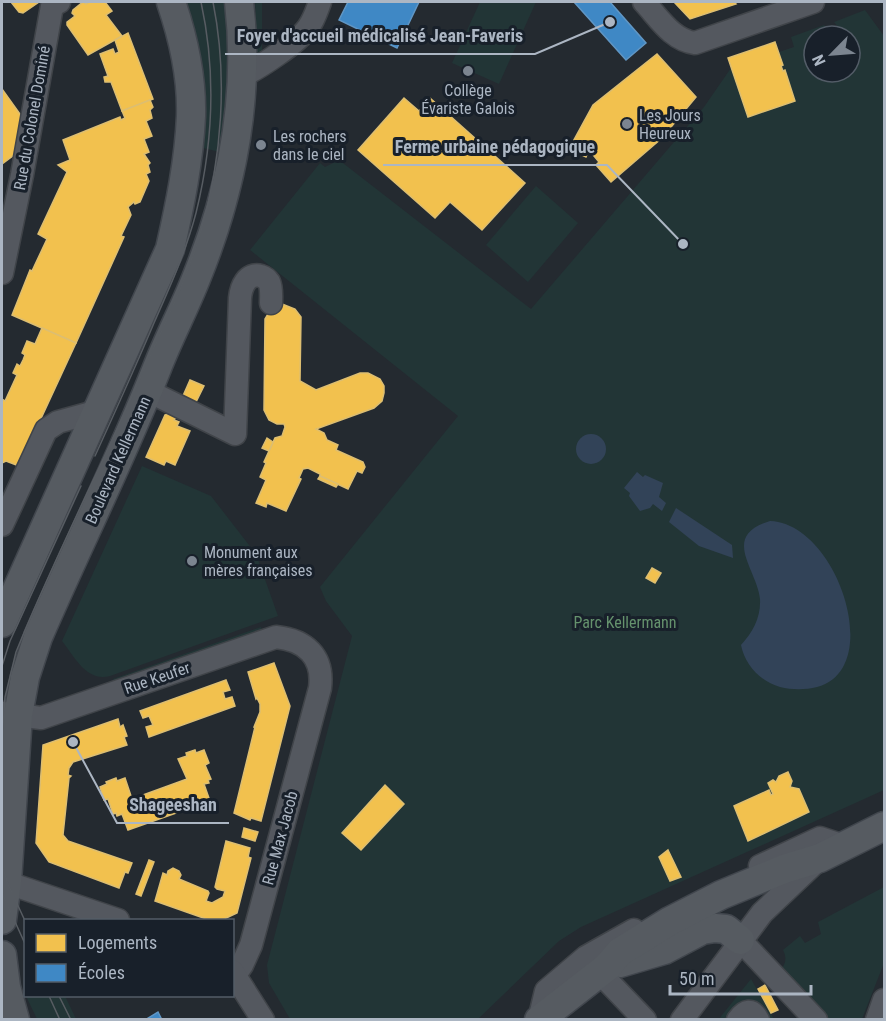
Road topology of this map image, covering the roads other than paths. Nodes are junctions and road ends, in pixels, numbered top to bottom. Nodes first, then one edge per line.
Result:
1 (60, 2) edge
2 (171, 2) edge
3 (239, 2) edge
4 (320, 2) edge
5 (644, 2) edge
6 (813, 2) edge
7 (242, 76) junction
8 (2, 273) edge
9 (271, 303) dead end
10 (148, 392) junction
11 (98, 411) junction
12 (7, 493) edge
13 (2, 525) edge
14 (2, 623) edge
15 (309, 650) joint
16 (10, 714) edge
17 (885, 826) edge
18 (832, 852) junction
19 (4, 881) edge
20 (112, 919) edge
21 (2, 920) edge
22 (740, 940) junction
23 (2, 955) edge
24 (603, 969) junction
25 (234, 973) edge
26 (885, 1000) edge
27 (2, 1011) edge
28 (7, 1020) edge
29 (15, 1020) edge
30 (263, 1020) edge
31 (539, 1020) edge
32 (645, 1020) edge
33 (682, 1020) edge
34 (816, 1020) edge
35 (877, 1020) edge

1 - 8 street, Rue du Colonel Dominé
2 - 11 main road
3 - 7 main road, Boulevard Kellermann
4 - 7 street
5 - 6 street
7 - 10 main road, Boulevard Kellermann
9 - 10 street
10 - 16 main road, Boulevard Kellermann
11 - 12 street
11 - 14 main road
12 - 13 street
15 - 16 street, Rue Keufer
15 - 25 street, Rue Max Jacob
16 - 19 main road, Boulevard Kellermann
17 - 18 main road
18 - 22 street
18 - 24 main road
18 - 31 street
19 - 20 street
19 - 21 main road, Boulevard Kellermann
22 - 24 main road
22 - 33 street
22 - 34 street
23 - 29 main road
24 - 31 main road
24 - 32 street
25 - 30 street, Rue Max Jacob
26 - 35 street
27 - 28 main road

